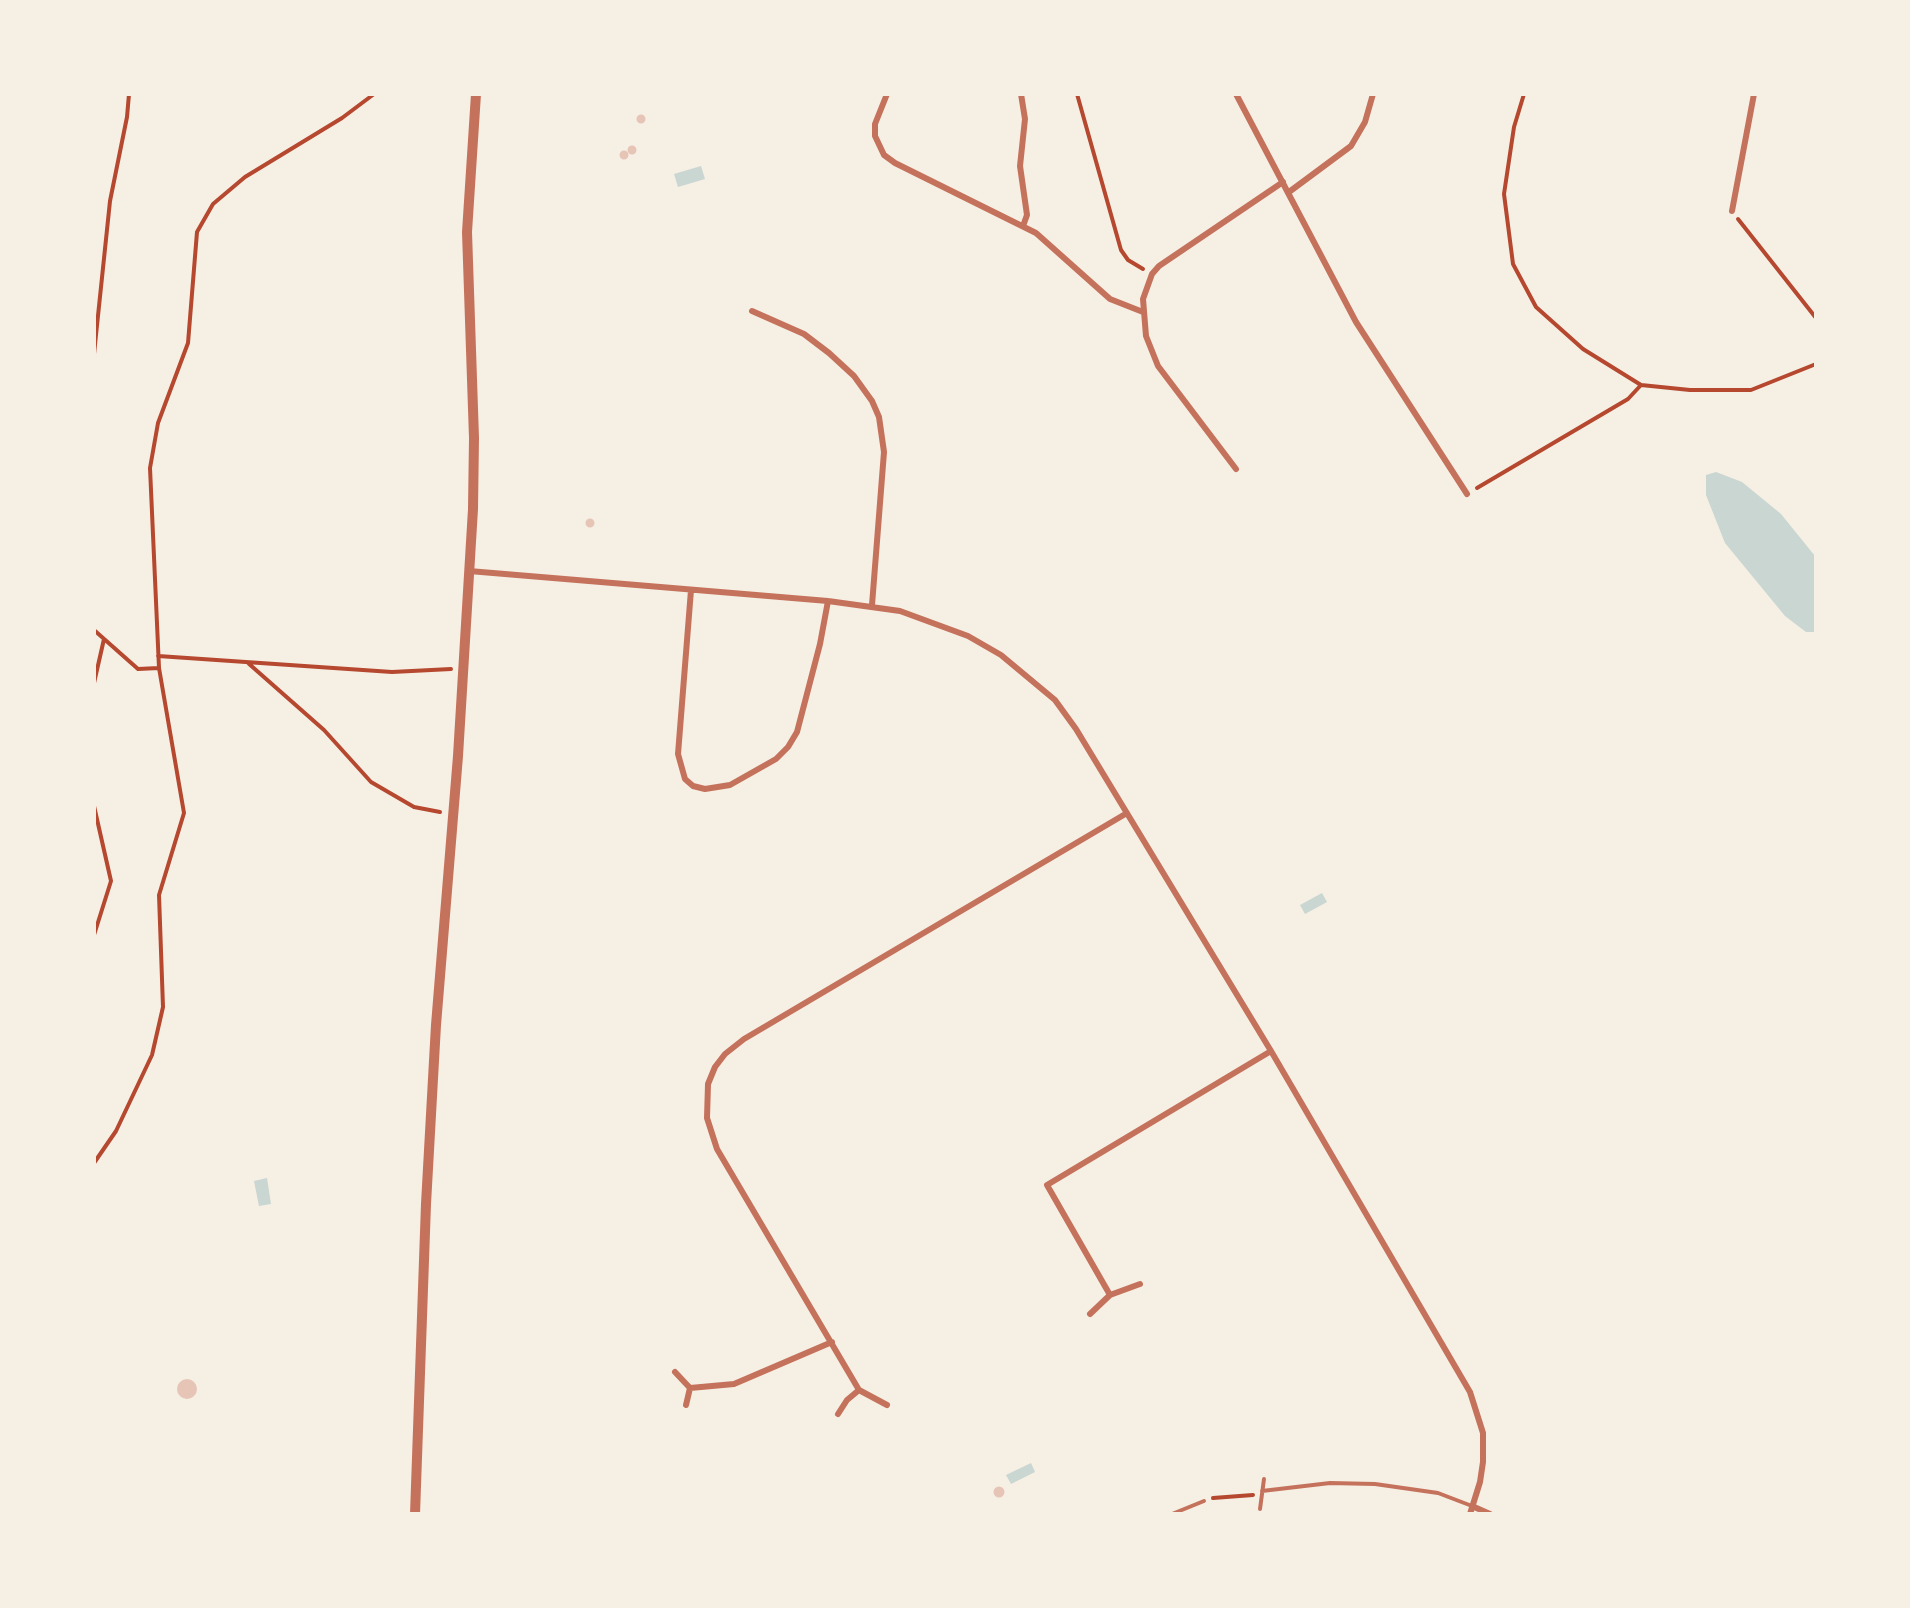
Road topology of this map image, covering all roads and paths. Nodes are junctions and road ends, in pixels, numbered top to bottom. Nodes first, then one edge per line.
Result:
1 (129, 94) edge
2 (374, 94) edge
3 (476, 94) edge
4 (887, 94) edge
5 (1021, 94) edge
6 (1077, 94) edge
7 (1236, 94) edge
8 (1373, 94) edge
9 (1524, 94) edge
10 (1754, 94) edge
11 (1283, 182) junction
12 (1289, 192) junction
13 (1732, 211) joint
14 (1023, 226) junction
15 (1152, 274) junction
16 (752, 311) dead end
17 (1143, 312) junction
18 (1815, 318) edge
19 (94, 354) edge
20 (1815, 364) edge
21 (1641, 385) junction
22 (1236, 469) dead end
23 (1467, 494) joint
24 (469, 571) junction
25 (691, 590) junction
26 (828, 601) junction
27 (872, 605) junction
28 (94, 630) edge
29 (104, 639) junction
30 (158, 656) junction
31 (248, 663) junction
32 (159, 668) junction
33 (462, 669) junction
34 (94, 683) edge
35 (94, 806) edge
36 (1127, 813) junction
37 (453, 814) junction
38 (94, 935) edge
39 (1270, 1052) junction
40 (94, 1163) edge
41 (1140, 1284) dead end
42 (1110, 1295) junction
43 (1090, 1314) dead end
44 (832, 1342) junction
45 (675, 1372) dead end
46 (690, 1388) junction
47 (859, 1390) junction
48 (686, 1405) dead end
49 (887, 1405) dead end
50 (838, 1414) dead end
51 (1264, 1479) dead end
52 (1262, 1491) junction
53 (1204, 1501) joint
54 (1472, 1506) junction
55 (1260, 1509) dead end
56 (415, 1514) edge
57 (1172, 1514) edge
58 (1470, 1514) edge
59 (1491, 1514) edge

1 - 19 path
2 - 30 path
3 - 24 street
4 - 14 street
5 - 14 street
6 - 15 path
7 - 11 street
8 - 12 street
9 - 21 path
10 - 13 street
11 - 12 street
11 - 15 street
12 - 23 street
13 - 18 path
14 - 17 street
15 - 17 street
16 - 27 street
17 - 22 street
20 - 21 path
21 - 23 path
24 - 25 street
24 - 33 street
25 - 26 street
25 - 26 street
26 - 27 street
27 - 36 street
28 - 29 path
29 - 32 path
29 - 34 path
30 - 31 path
30 - 32 path
31 - 33 path
31 - 37 path
32 - 40 path
33 - 37 street
35 - 38 path
36 - 39 street
36 - 44 street
37 - 56 street
39 - 42 street
39 - 54 street
41 - 42 street
42 - 43 street
44 - 46 street
44 - 47 street
45 - 46 street
46 - 48 street
47 - 49 street
47 - 50 street
51 - 52 lane
52 - 53 path
52 - 54 lane
52 - 55 lane
53 - 57 lane
54 - 58 street
54 - 59 street

